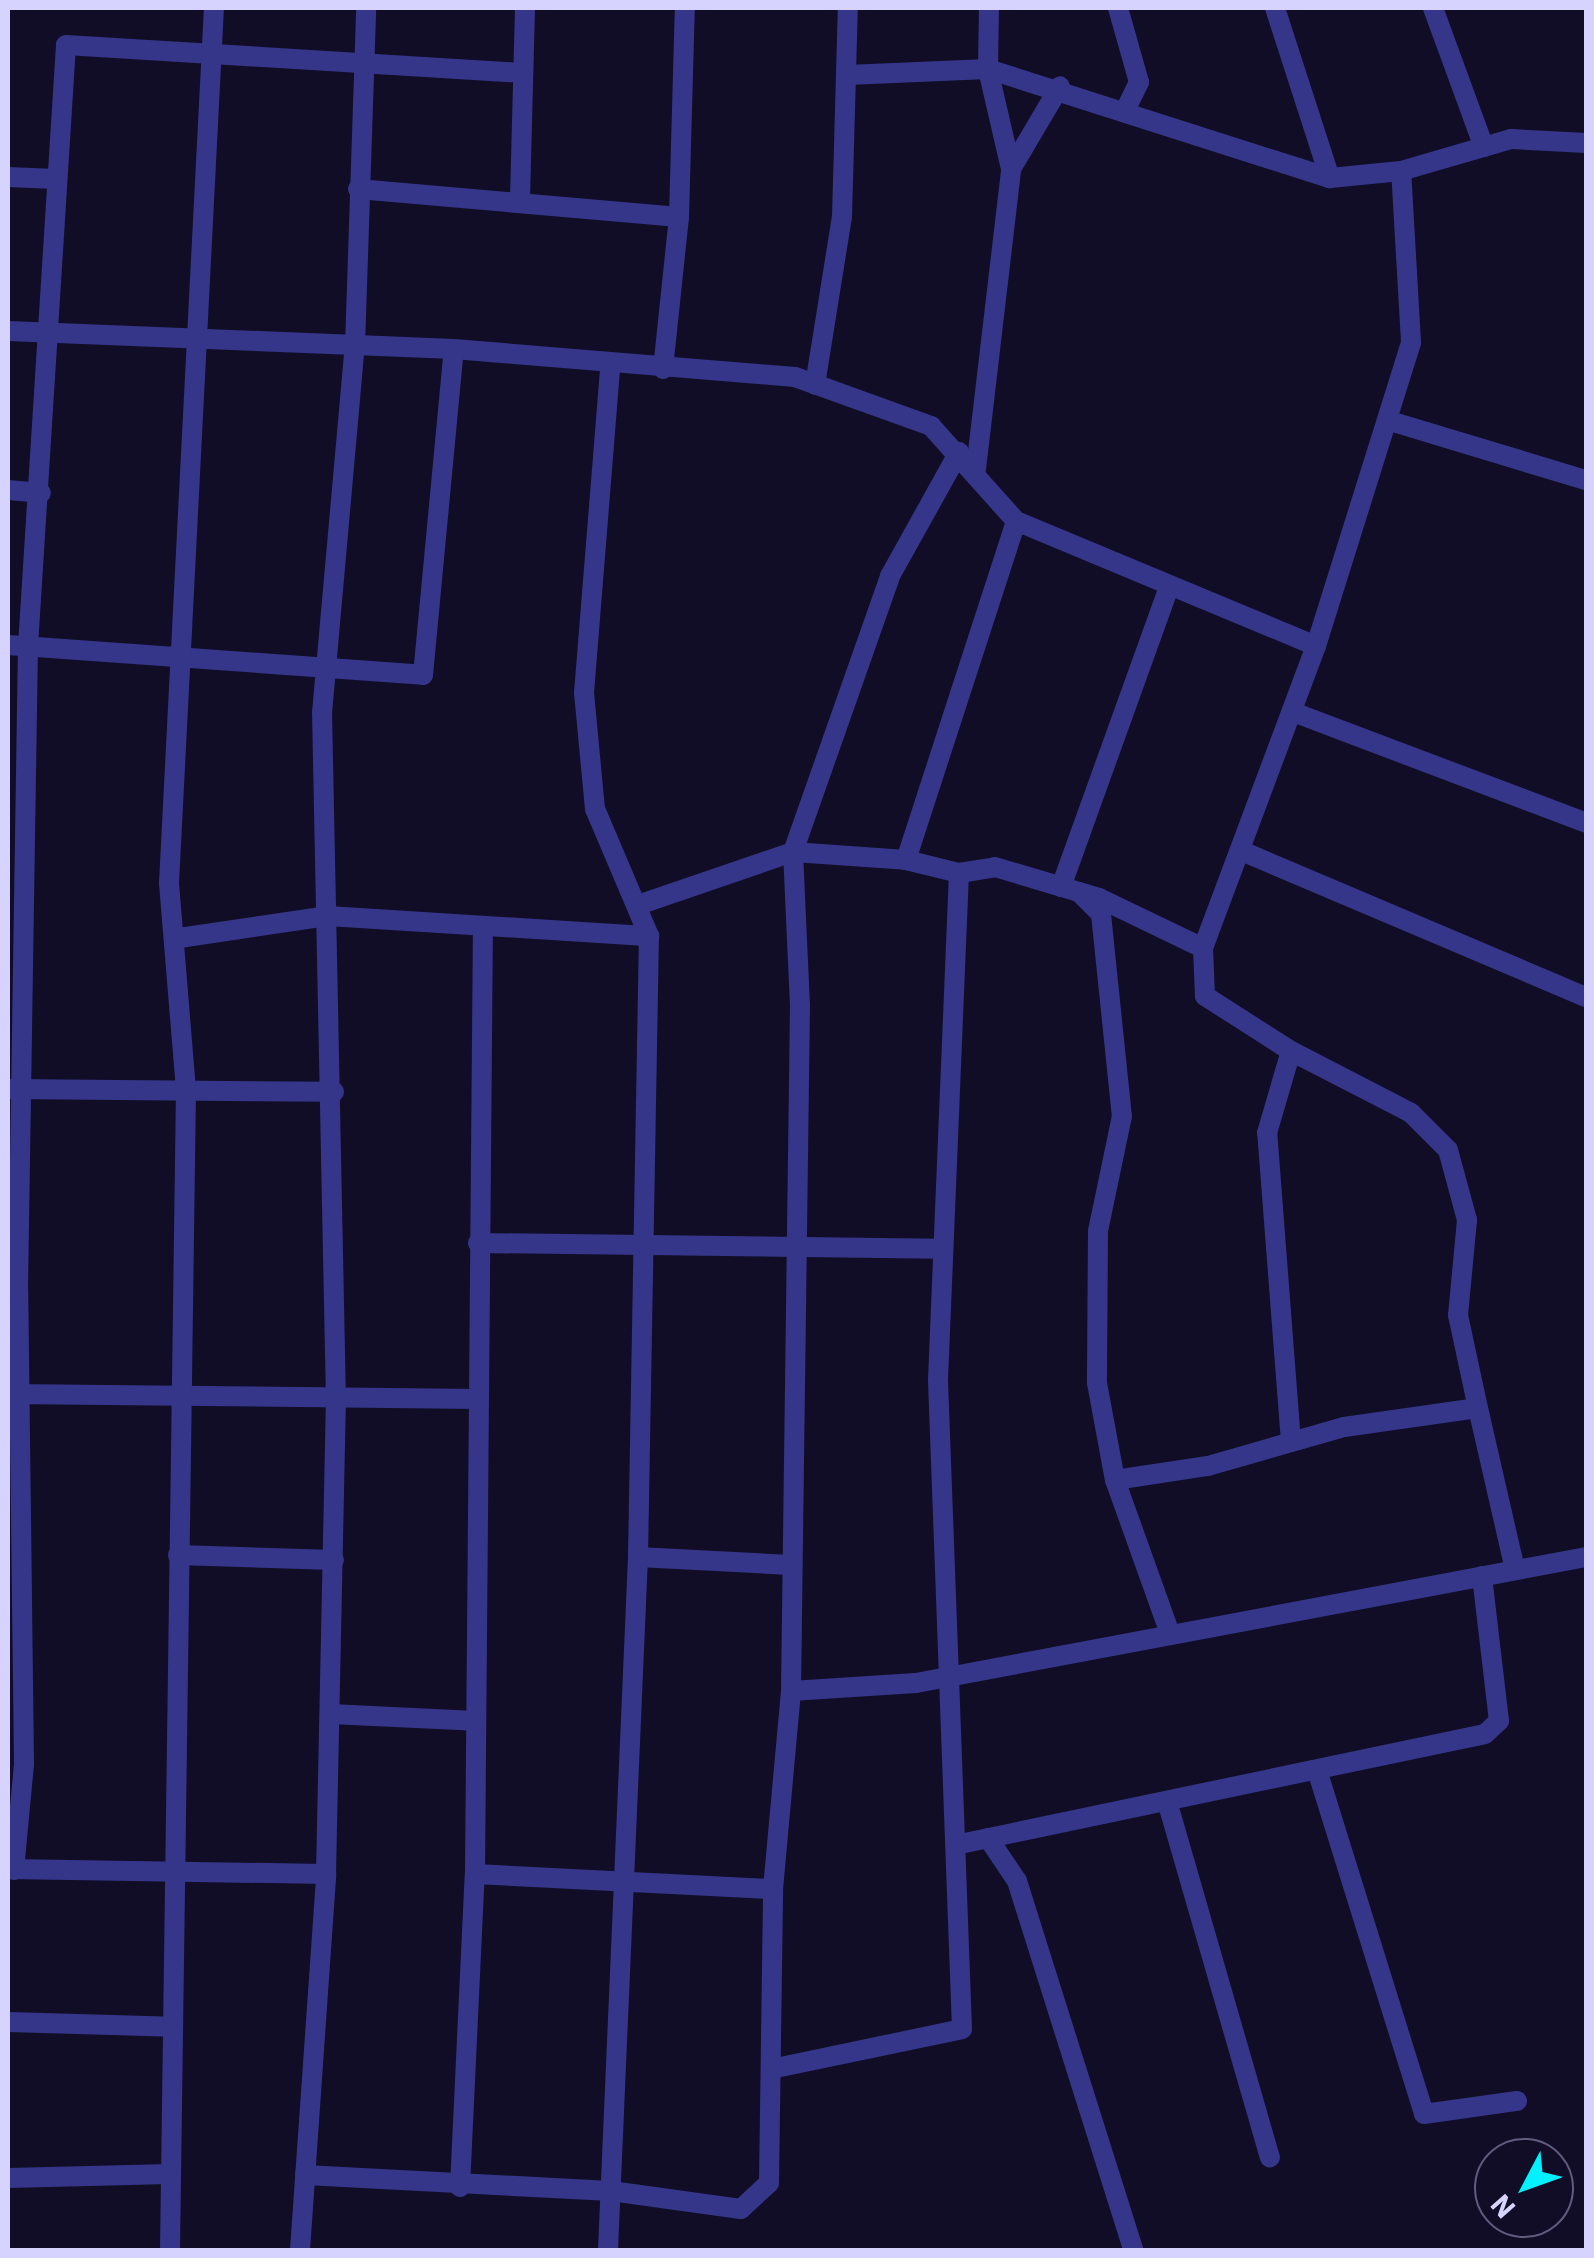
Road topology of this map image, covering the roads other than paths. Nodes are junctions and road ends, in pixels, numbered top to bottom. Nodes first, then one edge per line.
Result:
1 (214, 8) edge
2 (366, 8) edge
3 (526, 8) edge
4 (685, 8) edge
5 (848, 8) edge
6 (989, 8) edge
7 (1118, 8) edge
8 (1275, 8) edge
9 (1433, 8) edge
10 (210, 60) junction
11 (363, 63) junction
12 (988, 69) junction
13 (520, 73) junction
14 (847, 75) junction
15 (1060, 86) junction
16 (1124, 111) junction
17 (1586, 143) edge
18 (1484, 146) junction
19 (1011, 169) junction
20 (1401, 171) junction
21 (8, 176) edge
22 (1330, 178) junction
23 (55, 179) junction
24 (358, 189) junction
25 (520, 199) junction
26 (679, 217) junction
27 (8, 331) edge
28 (50, 332) junction
29 (200, 338) junction
30 (355, 346) junction
31 (454, 349) junction
32 (610, 368) junction
33 (663, 369) junction
34 (816, 385) junction
35 (1390, 421) junction
36 (959, 452) junction
37 (976, 469) junction
38 (1586, 480) edge
39 (8, 490) edge
40 (41, 494) junction
41 (1016, 521) junction
42 (1168, 589) junction
43 (18, 646) edge
44 (1316, 646) junction
45 (177, 662) junction
46 (330, 664) junction
47 (1293, 712) junction
48 (1586, 823) edge
49 (793, 852) junction
50 (1244, 852) junction
51 (906, 860) junction
52 (958, 873) junction
53 (1070, 889) junction
54 (638, 905) junction
55 (328, 916) junction
56 (482, 926) junction
57 (649, 936) junction
58 (180, 938) junction
59 (1203, 948) junction
60 (1586, 998) edge
61 (1291, 1051) junction
62 (16, 1088) edge
63 (186, 1090) junction
64 (334, 1092) junction
65 (478, 1243) junction
66 (796, 1245) junction
67 (939, 1249) junction
68 (642, 1250) junction
69 (179, 1392) junction
70 (12, 1394) edge
71 (478, 1399) junction
72 (336, 1402) junction
73 (1478, 1408) junction
74 (1291, 1442) junction
75 (1116, 1480) junction
76 (178, 1555) junction
77 (638, 1557) junction
78 (1586, 1557) edge
79 (334, 1560) junction
80 (790, 1564) junction
81 (1515, 1569) junction
82 (1482, 1576) junction
83 (1170, 1634) junction
84 (946, 1678) junction
85 (791, 1692) junction
86 (330, 1714) junction
87 (476, 1721) junction
88 (1317, 1770) junction
89 (1167, 1801) junction
90 (988, 1838) junction
91 (960, 1844) junction
92 (11, 1870) edge
93 (174, 1870) junction
94 (326, 1874) junction
95 (475, 1874) junction
96 (627, 1880) junction
97 (773, 1889) junction
98 (8, 2022) edge
99 (172, 2027) junction
100 (770, 2069) junction
101 (1517, 2100) dead end
102 (1270, 2156) dead end
103 (170, 2174) junction
104 (306, 2175) junction
105 (8, 2178) edge
106 (460, 2187) junction
107 (611, 2191) junction
108 (170, 2250) edge
109 (300, 2250) edge
110 (608, 2250) edge
111 (1133, 2250) edge

1 - 10 street
2 - 11 street
3 - 13 street
4 - 26 street
5 - 14 street
6 - 12 street
7 - 16 street
8 - 22 street
9 - 18 street
10 - 11 street
10 - 23 street
10 - 29 street
11 - 13 street
11 - 24 street
12 - 14 street
12 - 15 street
12 - 19 street
13 - 25 street
14 - 34 street
15 - 16 street
15 - 19 street
16 - 22 street
17 - 18 street
18 - 20 street
19 - 37 street
20 - 22 street
20 - 35 street
21 - 23 street
23 - 28 street
24 - 25 street
24 - 30 street
25 - 26 street
26 - 33 street
27 - 28 street
28 - 29 street
28 - 40 street
29 - 30 street
29 - 45 street
30 - 31 street
30 - 46 street
31 - 32 street
31 - 46 street
32 - 33 street
32 - 54 street
33 - 34 street
34 - 36 street
35 - 38 street
35 - 44 street
36 - 37 street
36 - 49 street
37 - 41 street
39 - 40 street
40 - 43 street
41 - 42 street
41 - 51 street
42 - 44 street
42 - 53 street
43 - 45 street
43 - 62 street
44 - 47 street
45 - 46 street
45 - 58 street
46 - 55 street
47 - 48 street
47 - 50 street
49 - 51 street
49 - 54 street
49 - 66 street
50 - 59 street
50 - 60 street
51 - 52 street
52 - 53 street
52 - 67 street
53 - 59 street
53 - 75 street
54 - 57 street
55 - 56 street
55 - 58 street
55 - 64 street
56 - 57 street
56 - 65 street
57 - 68 street
58 - 63 street
59 - 61 street
61 - 73 street
61 - 74 street
62 - 63 street
62 - 70 street
63 - 64 street
63 - 69 street
64 - 72 street
65 - 68 street
65 - 71 street
66 - 67 street
66 - 68 street
66 - 80 street
67 - 84 street
68 - 77 street
69 - 70 street
69 - 72 street
69 - 76 street
70 - 92 street
71 - 72 street
71 - 87 street
72 - 79 street
73 - 74 street
73 - 81 street
74 - 75 street
75 - 83 street
76 - 79 street
76 - 93 street
77 - 80 street
77 - 96 street
78 - 81 street
79 - 86 street
80 - 85 street
81 - 82 street
82 - 83 street
82 - 88 street
83 - 84 street
84 - 85 street
84 - 91 street
85 - 97 street
86 - 87 street
86 - 94 street
87 - 95 street
88 - 89 street
88 - 101 street
89 - 90 street
89 - 102 street
90 - 91 street
90 - 111 street
91 - 100 street
92 - 93 street
93 - 94 street
93 - 99 street
94 - 104 street
95 - 96 street
95 - 106 street
96 - 97 street
96 - 107 street
97 - 100 street
98 - 99 street
99 - 103 street
100 - 107 street
103 - 105 street
103 - 108 street
104 - 106 street
104 - 109 street
106 - 107 street
107 - 110 street

